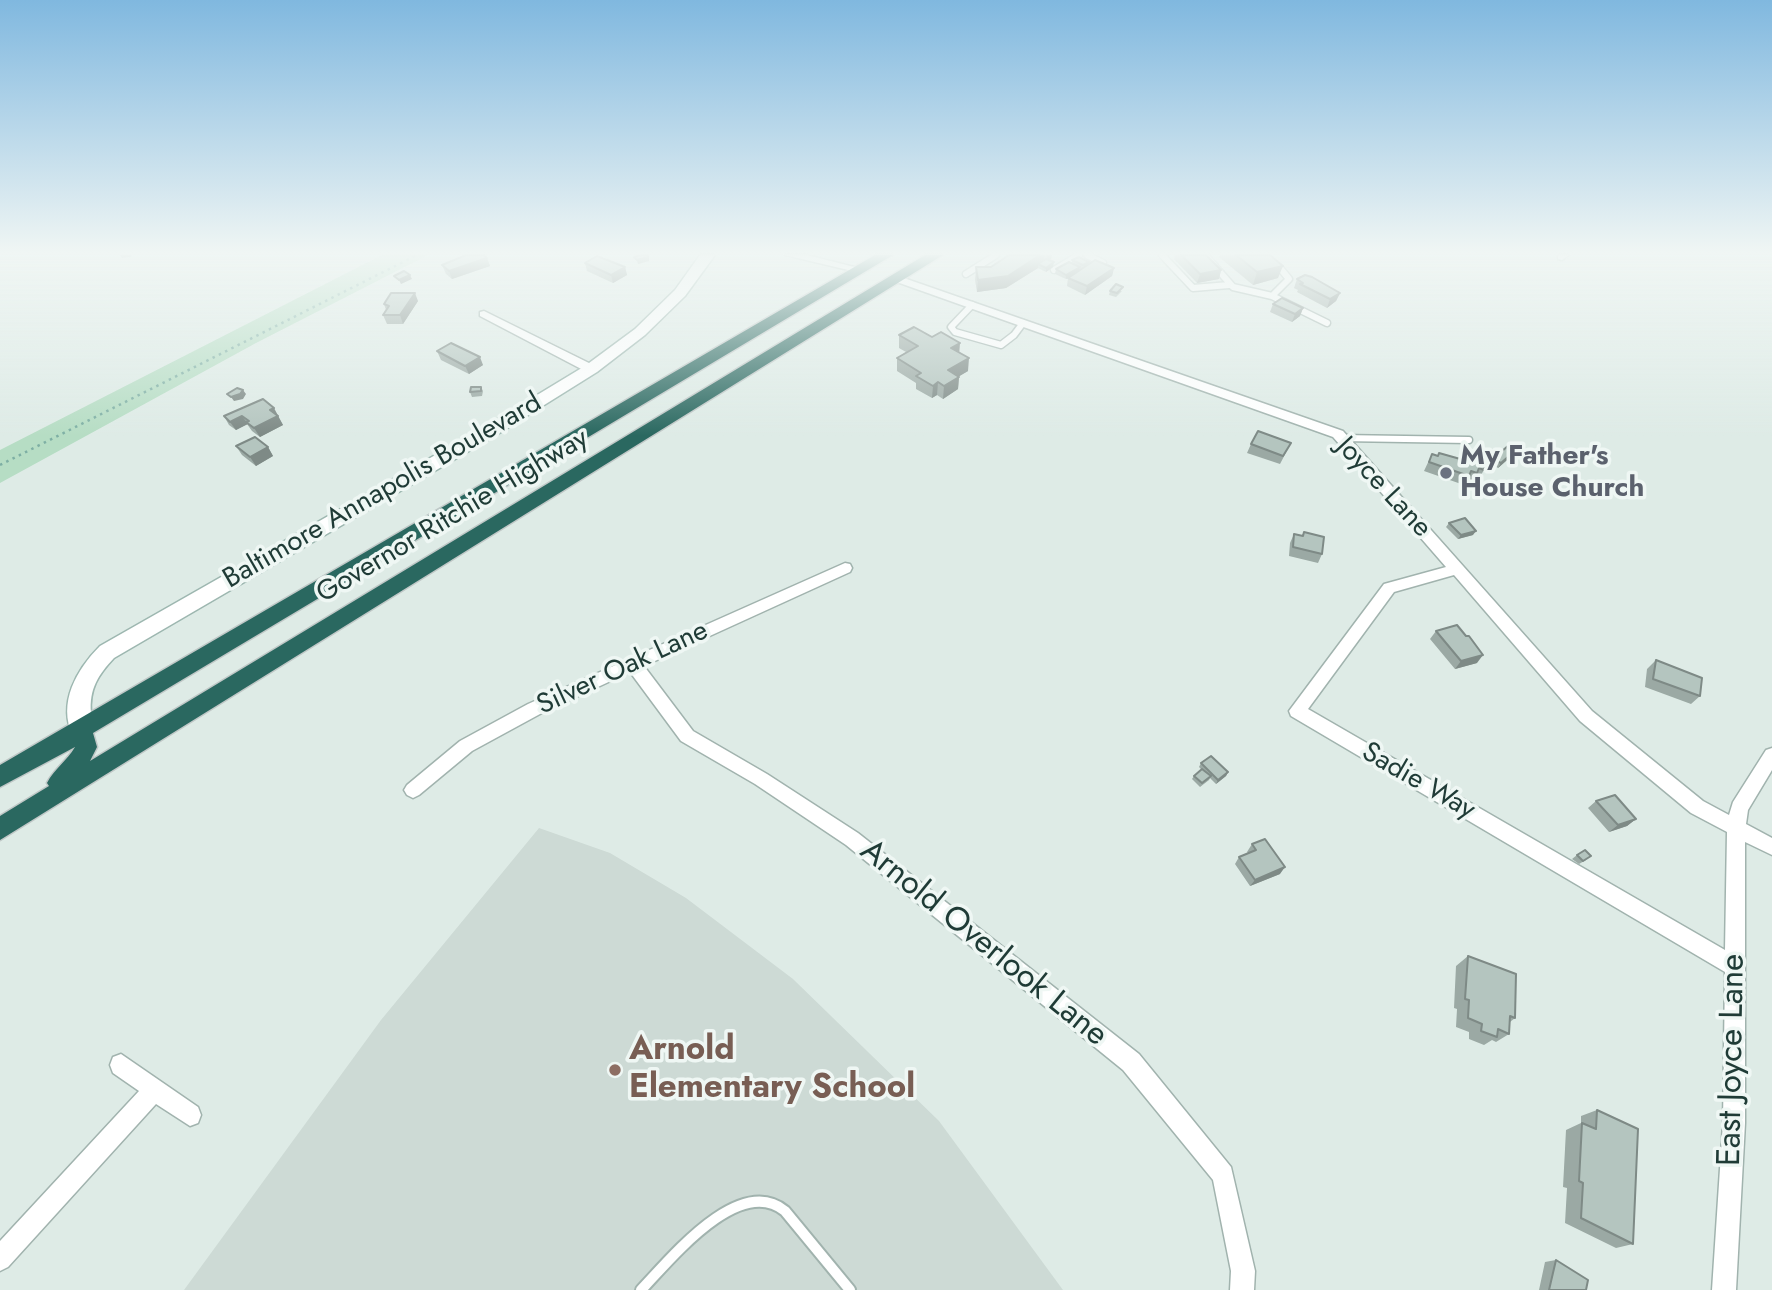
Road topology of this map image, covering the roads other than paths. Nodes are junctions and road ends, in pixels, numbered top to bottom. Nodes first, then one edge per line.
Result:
1 (486, 315) edge
2 (657, 315) edge
3 (784, 315) edge
4 (840, 315) edge
5 (961, 315) edge
6 (1001, 315) edge
7 (1311, 315) edge
8 (1023, 323) junction
9 (1327, 323) dead end
10 (590, 369) junction
11 (1341, 438) junction
12 (1469, 440) dead end
13 (845, 568) dead end
14 (1457, 569) junction
15 (633, 664) junction
16 (81, 729) junction
17 (1772, 755) edge
18 (0, 777) edge
19 (413, 790) dead end
20 (34, 808) junction
21 (1736, 829) junction
22 (0, 830) edge
23 (1772, 847) edge
24 (1734, 966) junction
25 (121, 1065) dead end
26 (154, 1090) junction
27 (190, 1115) dead end
28 (0, 1259) edge
29 (640, 1290) edge
30 (850, 1290) edge
31 (1242, 1290) edge
32 (1724, 1290) edge

1 - 10 street
2 - 10 street, Baltimore Annapolis Boulevard
3 - 16 highway, Governor Ritchie Highway
4 - 20 highway, Governor Ritchie Highway
5 - 8 lane
6 - 8 street, Joyce Lane
7 - 9 lane
8 - 11 street, Joyce Lane
10 - 16 street, Baltimore Annapolis Boulevard
11 - 12 lane
11 - 14 street, Joyce Lane
13 - 15 street, Silver Oak Lane
14 - 21 street, Joyce Lane
14 - 24 street, Sadie Way
15 - 19 street, Silver Oak Lane
15 - 31 street, Arnold Overlook Lane
16 - 18 highway, Governor Ritchie Highway
16 - 20 highway
17 - 21 street, East Joyce Lane
20 - 22 highway, Governor Ritchie Highway
21 - 23 street, Joyce Lane
21 - 24 street, East Joyce Lane
24 - 32 street, East Joyce Lane
25 - 26 street
26 - 27 street
26 - 28 street
29 - 30 lane

